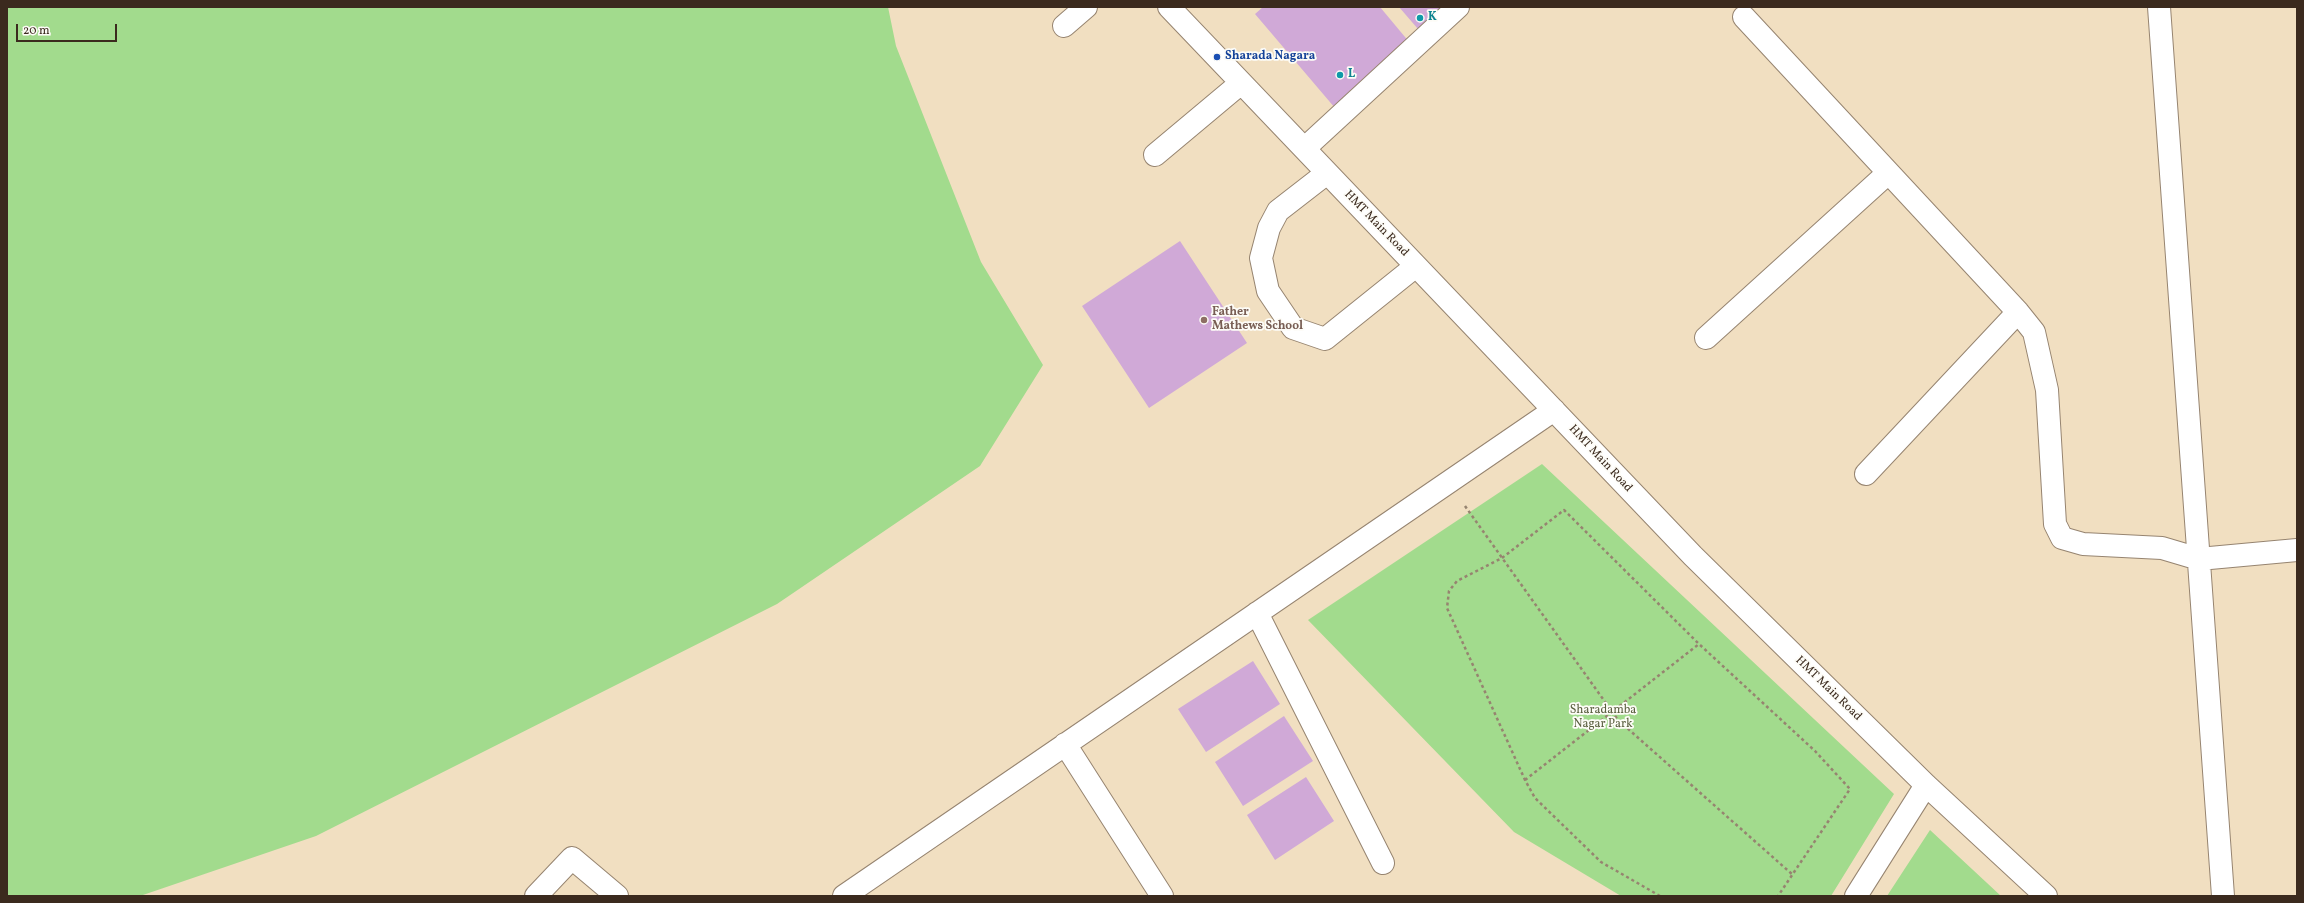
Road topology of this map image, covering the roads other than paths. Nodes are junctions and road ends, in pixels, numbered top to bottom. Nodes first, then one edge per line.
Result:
1 (1086, 7) edge
2 (1168, 7) edge
3 (1458, 7) edge
4 (2159, 7) edge
5 (1744, 17) dead end
6 (1064, 26) dead end
7 (1241, 83) junction
8 (1304, 148) junction
9 (1155, 154) dead end
10 (1327, 173) junction
11 (1888, 173) junction
12 (1416, 266) junction
13 (2018, 312) junction
14 (1706, 338) dead end
15 (1554, 410) junction
16 (1866, 474) dead end
17 (2297, 550) edge
18 (2199, 559) junction
19 (1257, 613) junction
20 (1065, 744) junction
21 (1926, 785) junction
22 (1383, 863) dead end
23 (536, 896) edge
24 (617, 896) edge
25 (844, 896) edge
26 (1162, 896) edge
27 (1856, 896) edge
28 (2046, 896) edge
29 (2223, 896) edge

1 - 6 street
2 - 7 street, HMT Main Road
3 - 8 street
4 - 18 street
5 - 11 street
7 - 8 street, HMT Main Road
7 - 9 street
8 - 10 street, HMT Main Road
10 - 12 street, HMT Main Road
10 - 12 street
11 - 13 street
11 - 14 street
12 - 15 street, HMT Main Road
13 - 16 street
13 - 18 street
15 - 19 street
15 - 21 street, HMT Main Road
17 - 18 street
18 - 29 street
19 - 20 street
19 - 22 street
20 - 25 street
20 - 26 street
21 - 27 street
21 - 28 street, HMT Main Road
23 - 24 street

